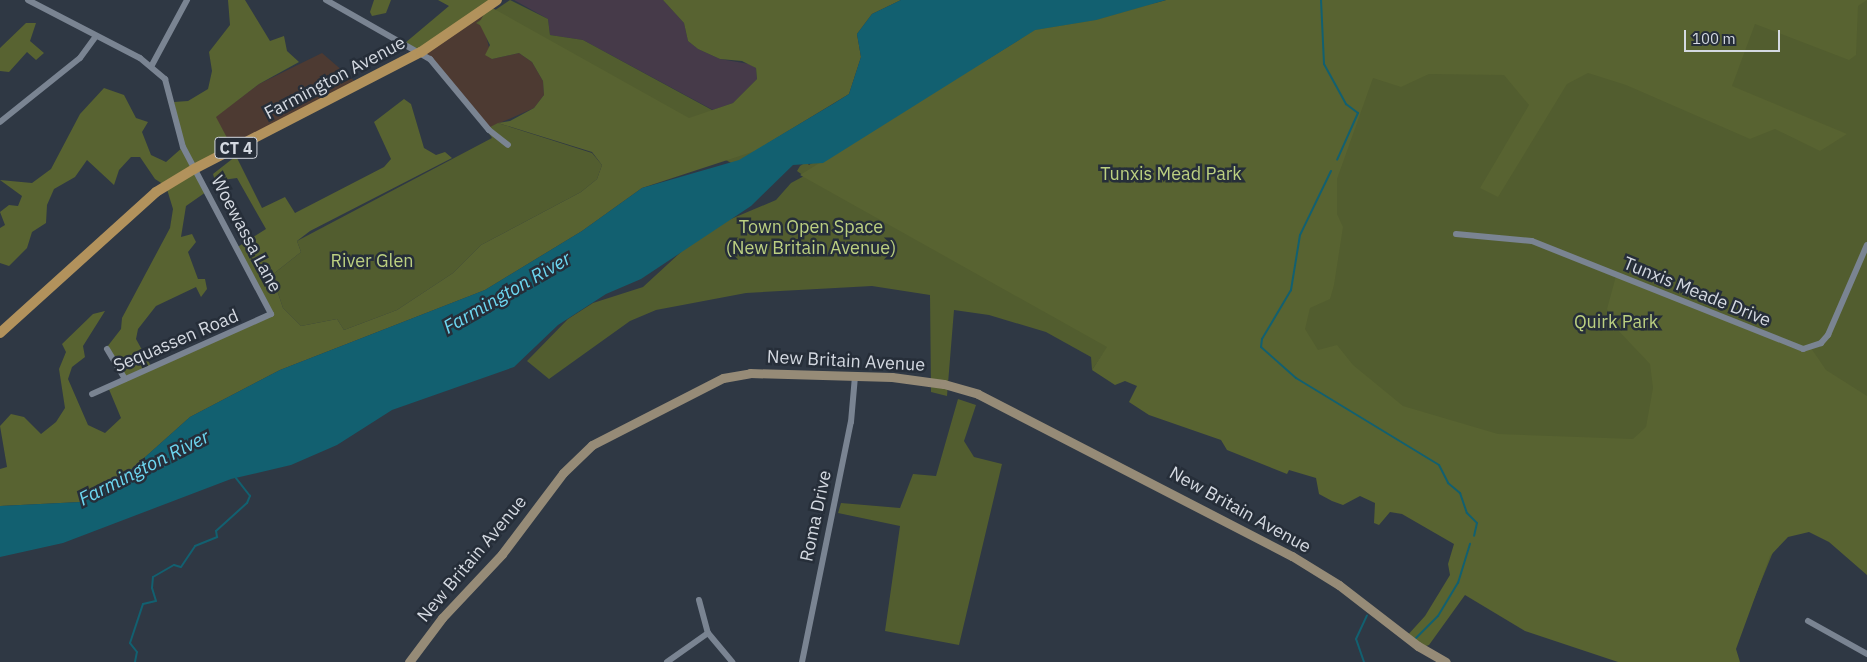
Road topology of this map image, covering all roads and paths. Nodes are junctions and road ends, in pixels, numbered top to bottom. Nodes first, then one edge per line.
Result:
1 (28, 0) edge
2 (187, 0) edge
3 (326, 0) edge
4 (497, 0) edge
5 (96, 36) junction
6 (421, 52) junction
7 (152, 65) junction
8 (0, 122) edge
9 (508, 145) dead end
10 (194, 169) junction
11 (1456, 234) dead end
12 (1867, 245) edge
13 (271, 314) joint
14 (0, 333) edge
15 (107, 349) dead end
16 (855, 376) junction
17 (126, 380) junction
18 (92, 394) dead end
19 (699, 600) dead end
20 (1808, 621) dead end
21 (708, 634) junction
22 (1867, 654) edge
23 (409, 662) edge
24 (666, 662) edge
25 (732, 662) edge
26 (802, 662) edge
27 (1446, 662) edge

1 - 5 street
2 - 7 street
3 - 6 street
4 - 6 main road, Farmington Avenue / CT 4
5 - 7 street
5 - 8 street
6 - 9 street
6 - 10 main road, Farmington Avenue / CT 4
7 - 10 street, Woewassa Lane
10 - 13 street, Woewassa Lane
10 - 14 main road, Farmington Avenue / CT 4
11 - 12 street, Tunxis Meade Drive
13 - 17 street, Sequassen Road
15 - 17 street
16 - 23 street, New Britain Avenue
16 - 26 street, Roma Drive
16 - 27 street, New Britain Avenue
17 - 18 street, Sequassen Road
19 - 21 street
20 - 22 street
21 - 24 street
21 - 25 street

